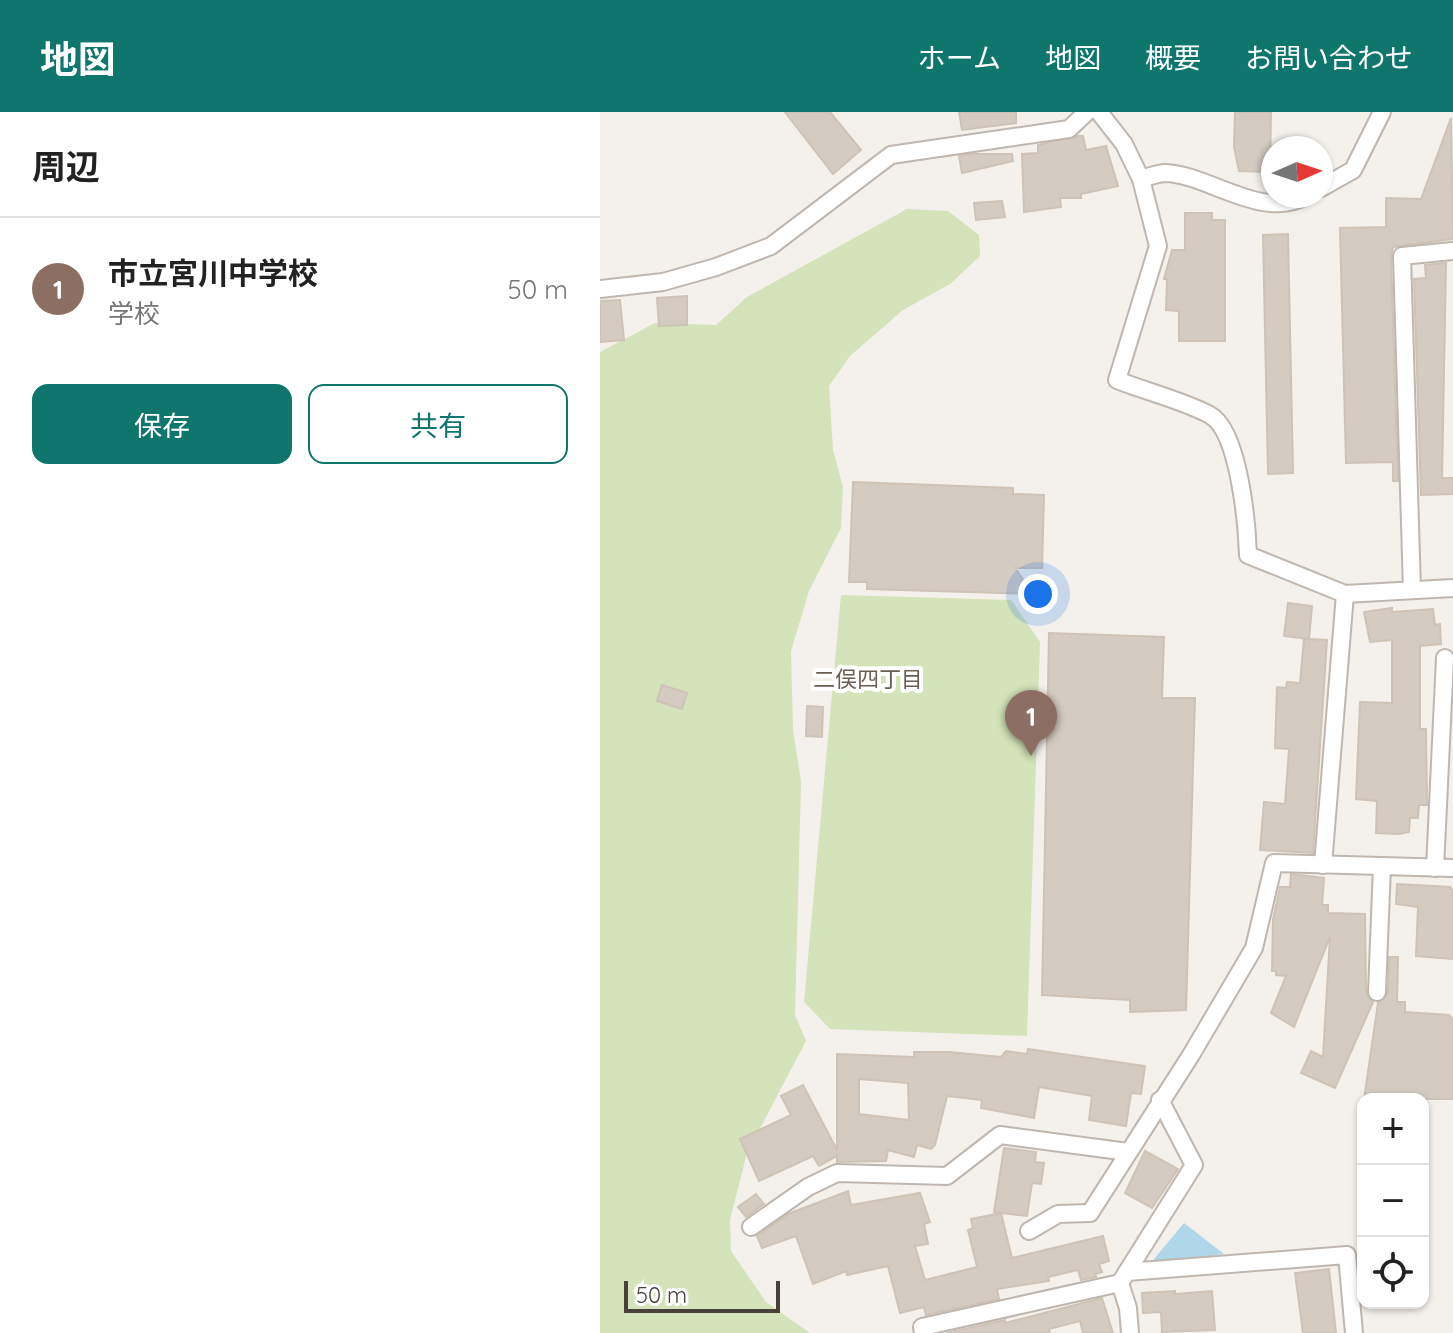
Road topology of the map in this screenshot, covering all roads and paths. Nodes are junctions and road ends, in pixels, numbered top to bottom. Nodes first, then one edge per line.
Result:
1 (1087, 112) edge
2 (1099, 112) edge
3 (1382, 112) edge
4 (1141, 179) junction
5 (1333, 181) edge
6 (1261, 202) edge
7 (1453, 251) edge
8 (600, 289) edge
9 (1453, 588) edge
10 (1412, 590) junction
11 (1345, 594) junction
12 (1445, 658) dead end
13 (1323, 865) junction
14 (1382, 866) junction
15 (1435, 868) junction
16 (1453, 868) edge
17 (1377, 992) dead end
18 (1160, 1100) junction
19 (1128, 1152) junction
20 (751, 1227) dead end
21 (1029, 1231) dead end
22 (1124, 1277) junction
23 (923, 1333) edge
24 (1130, 1333) edge
25 (1354, 1333) edge

1 - 8 street
2 - 4 street
3 - 5 street
4 - 6 street
4 - 11 street
7 - 10 street
9 - 10 street
10 - 11 street
11 - 13 street
12 - 15 street
13 - 14 street
13 - 18 street
14 - 15 street
14 - 17 street
15 - 16 street
18 - 19 street
18 - 22 street
19 - 20 street
19 - 21 street
22 - 23 street
22 - 24 street
22 - 25 street

